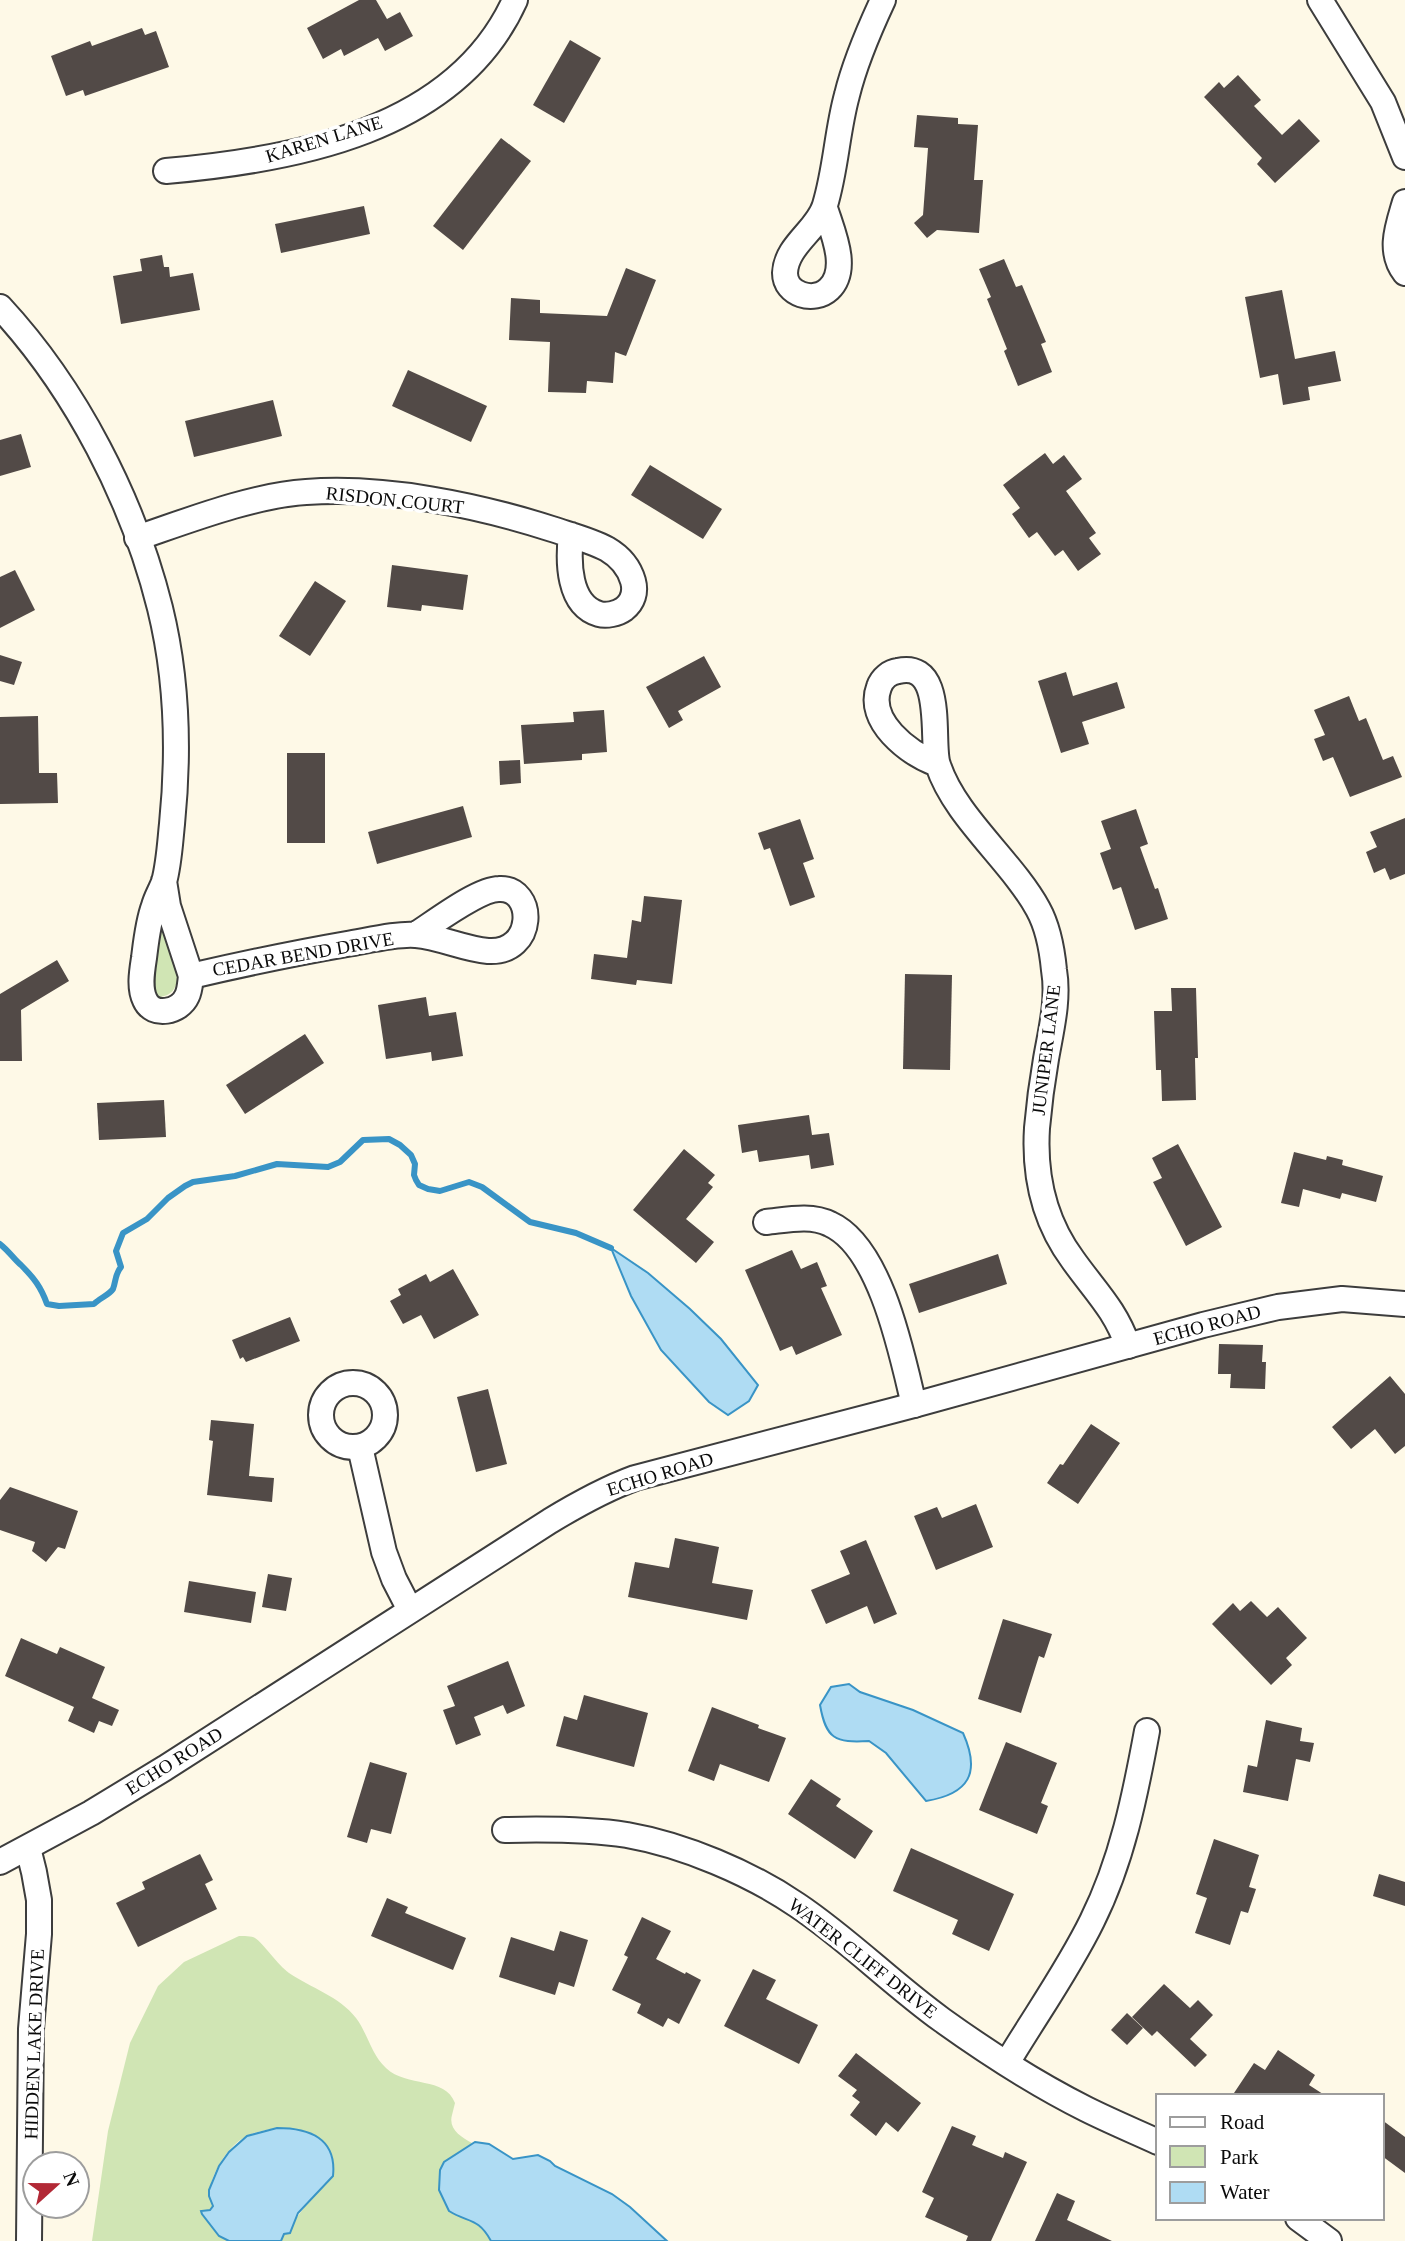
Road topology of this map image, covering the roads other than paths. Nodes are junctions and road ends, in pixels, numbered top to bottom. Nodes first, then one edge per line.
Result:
1 (515, 0) edge
2 (883, 0) edge
3 (1320, 0) edge
4 (1405, 157) edge
5 (166, 171) dead end
6 (1405, 202) edge
7 (825, 208) dead end
8 (1405, 273) edge
9 (0, 307) edge
10 (571, 535) dead end
11 (137, 538) junction
12 (937, 764) dead end
13 (164, 881) junction
14 (415, 935) dead end
15 (191, 976) junction
16 (766, 1222) dead end
17 (1405, 1304) edge
18 (1128, 1346) junction
19 (914, 1405) junction
20 (360, 1447) dead end
21 (410, 1610) junction
22 (1147, 1731) dead end
23 (505, 1830) dead end
24 (28, 1848) junction
25 (0, 1862) edge
26 (1007, 2063) junction
27 (1156, 2141) edge
28 (1301, 2220) edge
29 (29, 2241) edge
30 (1329, 2241) edge

1 - 5 street, KAREN LANE
2 - 7 street
3 - 4 street
6 - 8 street
9 - 11 street, CEDAR BEND DRIVE
10 - 11 street, RISDON COURT
11 - 13 street, CEDAR BEND DRIVE
12 - 18 street, JUNIPER LANE
13 - 15 street, CEDAR BEND DRIVE
13 - 15 street, CEDAR BEND DRIVE
14 - 15 street, CEDAR BEND DRIVE
16 - 19 street
17 - 18 street, ECHO ROAD
18 - 19 street, ECHO ROAD
19 - 21 street, ECHO ROAD
20 - 21 street
21 - 24 street, ECHO ROAD
22 - 26 street
23 - 26 street, WATER CLIFF DRIVE
24 - 25 street, ECHO ROAD
24 - 29 street, HIDDEN LAKE DRIVE
26 - 27 street, WATER CLIFF DRIVE
28 - 30 street

